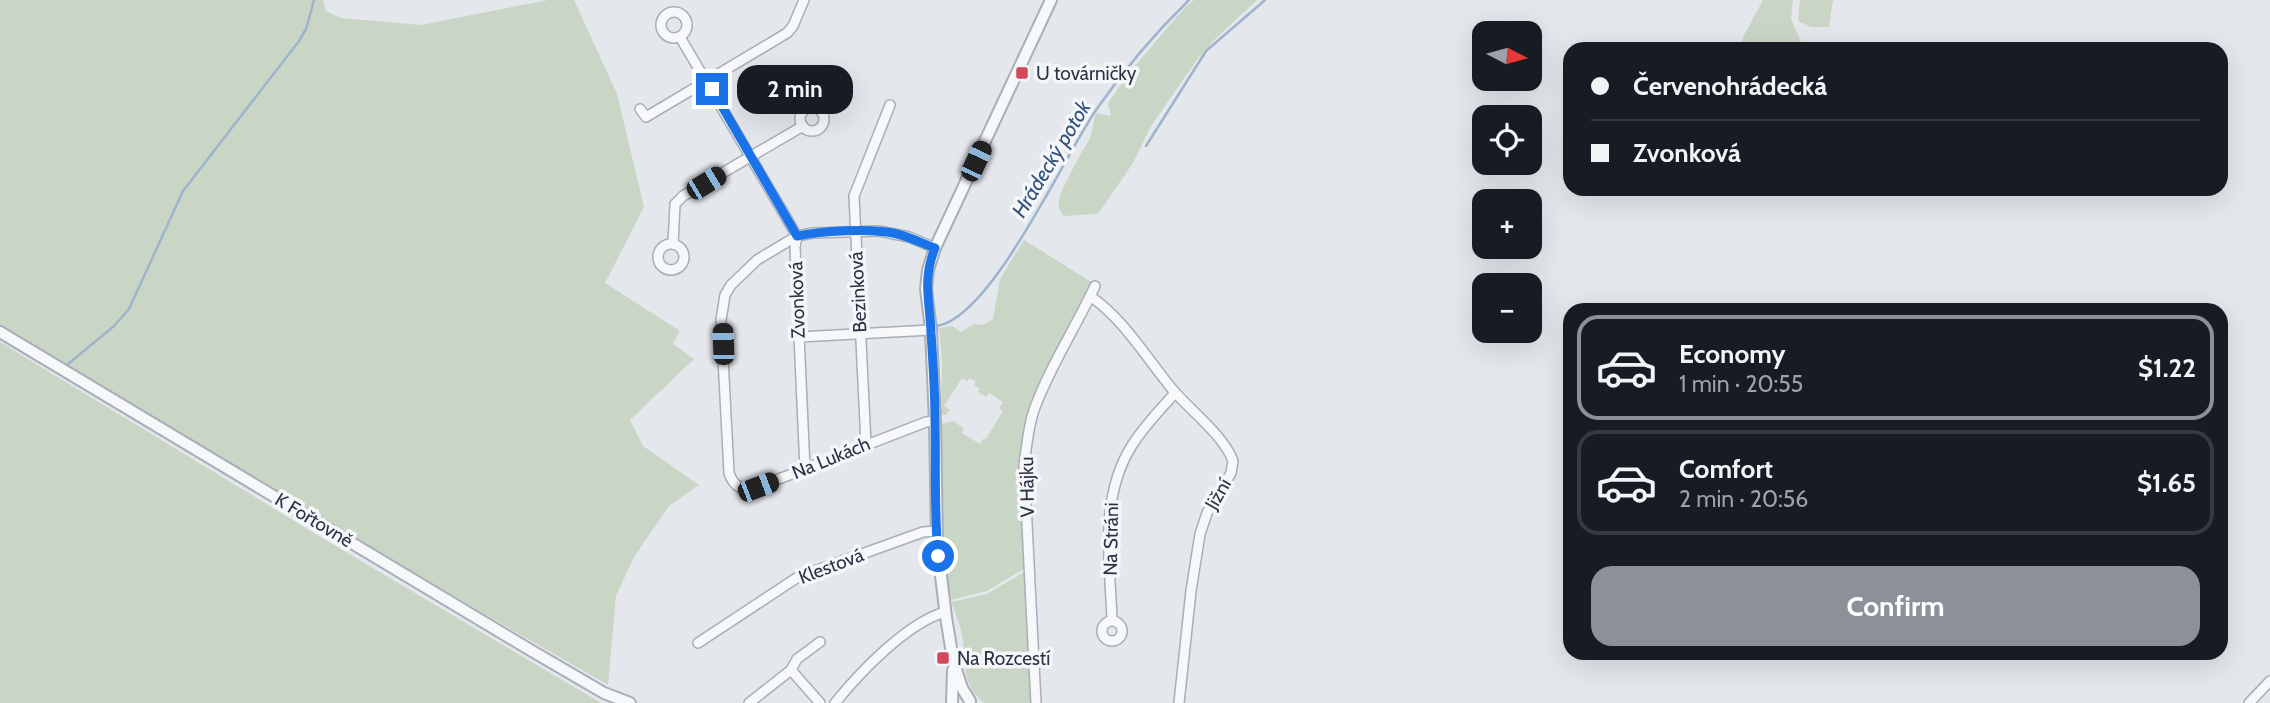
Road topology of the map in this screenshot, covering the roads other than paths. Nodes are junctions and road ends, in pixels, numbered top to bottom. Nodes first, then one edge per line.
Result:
1 (804, 0) edge
2 (1051, 0) edge
3 (680, 37) dead end
4 (707, 81) junction
5 (890, 105) dead end
6 (640, 109) dead end
7 (803, 126) dead end
8 (751, 156) junction
9 (855, 232) junction
10 (797, 236) junction
11 (673, 244) dead end
12 (935, 248) junction
13 (1095, 286) dead end
14 (1090, 296) junction
15 (931, 330) junction
16 (0, 332) edge
17 (860, 335) junction
18 (799, 337) junction
19 (1175, 393) junction
20 (935, 421) junction
21 (866, 444) junction
22 (805, 470) junction
23 (936, 531) junction
24 (945, 612) junction
25 (1112, 620) dead end
26 (820, 642) dead end
27 (698, 643) dead end
28 (953, 660) junction
29 (791, 670) junction
30 (2270, 681) edge
31 (971, 702) edge
32 (630, 703) edge
33 (749, 703) edge
34 (820, 703) edge
35 (835, 703) edge
36 (953, 703) edge
37 (1036, 703) edge
38 (1179, 703) edge
39 (2249, 703) edge

1 - 4 street
2 - 12 street
3 - 4 street, Zvonková
4 - 6 street
4 - 8 street, Zvonková
5 - 9 street, Bezinková
7 - 8 street
8 - 10 street, Zvonková
8 - 11 street
9 - 10 street, Na Lukách
9 - 12 street, Na Lukách
9 - 17 street, Bezinková
10 - 18 street, Zvonková
10 - 22 street, Na Lukách
12 - 15 street
13 - 14 street, V Hájku
14 - 19 street, Jižní
14 - 37 street, V Hájku
15 - 17 street
15 - 20 street
16 - 32 street, K Fořtovně
17 - 18 street
17 - 21 street, Bezinková
18 - 22 street, Zvonková
19 - 25 street, Na Stráni
19 - 38 street, Jižní
20 - 21 street, Na Lukách
20 - 23 street
21 - 22 street, Na Lukách
23 - 24 street
23 - 27 street, Klestová
24 - 28 street
24 - 35 street
26 - 29 street
28 - 31 street
28 - 36 street
29 - 33 street
29 - 34 street
30 - 39 street
31 - 36 street

